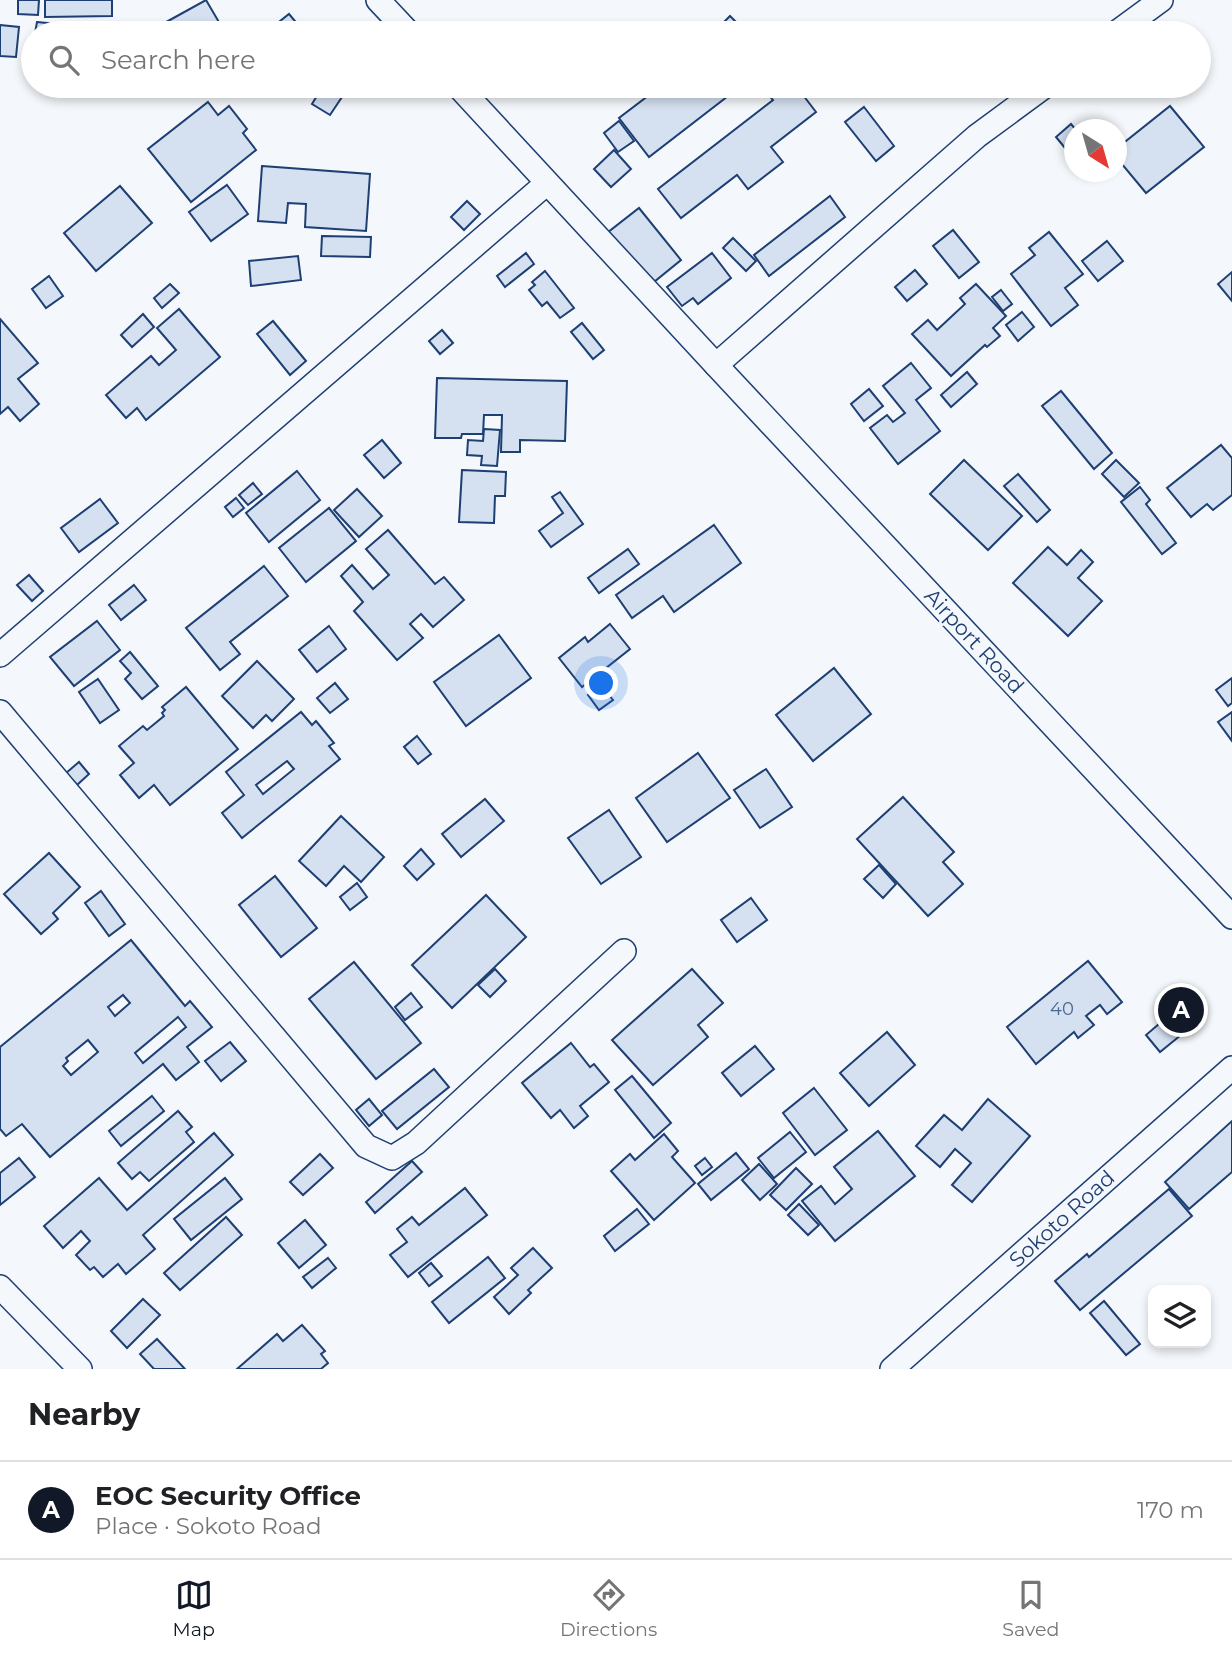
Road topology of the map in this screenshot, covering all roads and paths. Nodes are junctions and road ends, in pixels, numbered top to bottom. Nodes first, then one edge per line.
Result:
1 (378, 0) edge
2 (1161, 0) edge
3 (398, 21) edge
4 (1132, 21) edge
5 (469, 98) edge
6 (1029, 98) edge
7 (547, 183) junction
8 (716, 365) junction
9 (0, 655) edge
10 (0, 712) edge
11 (1232, 917) edge
12 (624, 951) dead end
13 (1232, 1068) edge
14 (0, 1287) edge
15 (80, 1369) edge
16 (892, 1369) edge

1 - 3 street
2 - 4 street
5 - 7 street, Airport Road
6 - 8 street
7 - 8 street, Airport Road
7 - 9 street
8 - 11 street, Airport Road
10 - 12 street
13 - 16 street, Sokoto Road
14 - 15 street

